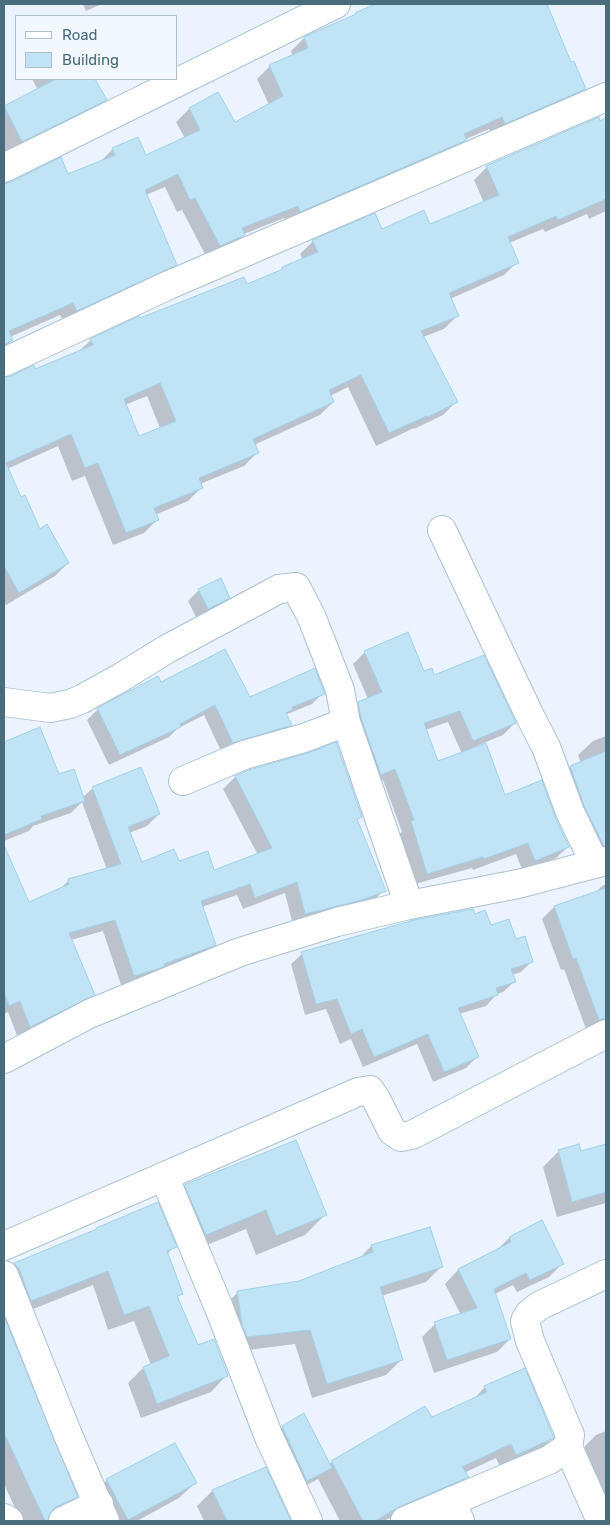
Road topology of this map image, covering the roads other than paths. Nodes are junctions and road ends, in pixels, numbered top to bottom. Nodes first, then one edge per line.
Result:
1 (336, 4) edge
2 (606, 97) edge
3 (4, 168) edge
4 (4, 362) edge
5 (442, 530) dead end
6 (4, 702) edge
7 (346, 722) junction
8 (183, 781) dead end
9 (601, 863) edge
10 (409, 905) junction
11 (606, 1034) edge
12 (4, 1060) edge
13 (164, 1176) junction
14 (4, 1246) edge
15 (606, 1274) edge
16 (4, 1275) edge
17 (568, 1447) junction
18 (455, 1511) edge
19 (102, 1513) edge
20 (4, 1518) edge
21 (9, 1521) edge
22 (63, 1521) edge
23 (308, 1521) edge
24 (405, 1521) edge
25 (601, 1521) edge

1 - 3 street
2 - 4 street
5 - 9 street
6 - 7 street
7 - 8 street
7 - 10 street
9 - 10 street
10 - 12 street
11 - 13 street
13 - 14 street
13 - 23 street
15 - 17 street
16 - 19 street
17 - 18 street
17 - 25 street
18 - 24 street
19 - 22 street
20 - 21 street

